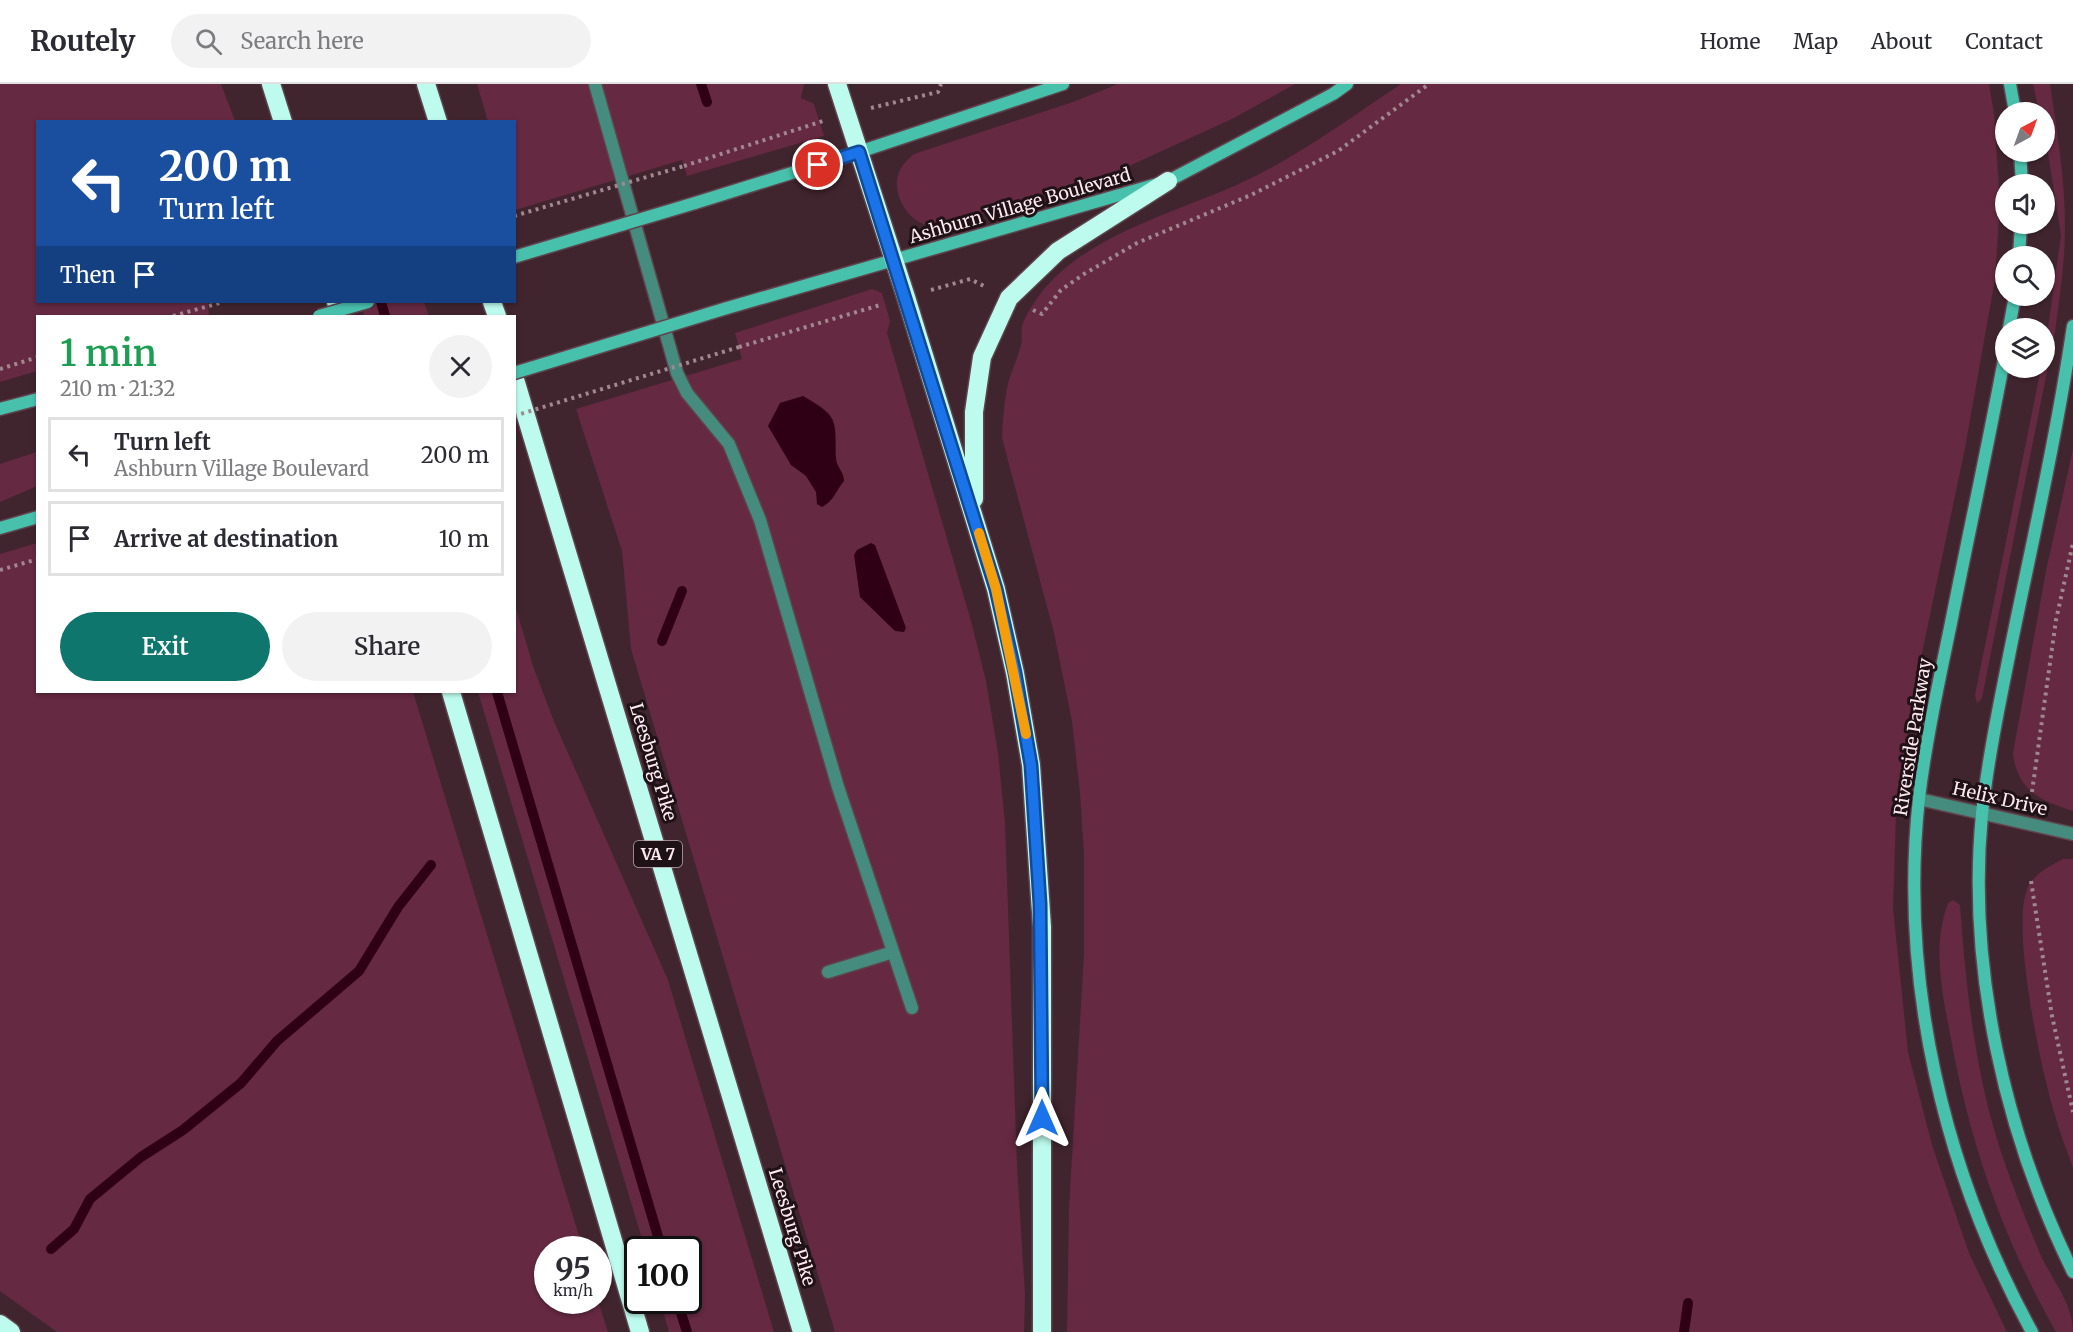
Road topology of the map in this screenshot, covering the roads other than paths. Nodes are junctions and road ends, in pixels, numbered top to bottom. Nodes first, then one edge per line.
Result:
1 (271, 84) edge
2 (426, 84) edge
3 (595, 84) edge
4 (837, 84) edge
5 (1063, 84) edge
6 (1347, 84) edge
7 (2010, 84) edge
8 (2013, 102) edge
9 (282, 120) edge
10 (437, 120) edge
11 (859, 152) junction
12 (1168, 181) junction
13 (516, 256) edge
14 (893, 262) junction
15 (364, 303) edge
16 (322, 315) edge
17 (2073, 326) edge
18 (516, 373) edge
19 (2000, 378) edge
20 (516, 381) edge
21 (36, 400) edge
22 (0, 409) edge
23 (36, 518) edge
24 (974, 519) junction
25 (0, 528) edge
26 (451, 693) edge
27 (1919, 799) junction
28 (1982, 814) junction
29 (2073, 834) edge
30 (893, 952) junction
31 (828, 972) dead end
32 (912, 1008) dead end
33 (2073, 1272) edge
34 (0, 1324) edge
35 (11, 1332) edge
36 (640, 1332) edge
37 (802, 1332) edge
38 (1042, 1332) edge
39 (2032, 1332) edge

1 - 9 highway
2 - 10 highway
3 - 30 street
4 - 11 highway
5 - 11 main road
6 - 12 main road, Ashburn Village Boulevard
7 - 8 main road
11 - 13 main road, bridge
11 - 14 highway
12 - 14 main road, Ashburn Village Boulevard
12 - 24 highway
14 - 18 main road, Ashburn Village Boulevard, bridge
14 - 24 highway
15 - 16 main road, bridge
17 - 28 main road
19 - 27 main road, Riverside Parkway
20 - 37 highway, Leesburg Pike / VA 7
21 - 22 main road
23 - 25 main road
24 - 38 highway
26 - 36 highway
27 - 28 street, Helix Drive
27 - 39 main road, Riverside Parkway
28 - 29 street, Helix Drive
28 - 33 main road
30 - 31 street
30 - 32 street
34 - 35 highway

